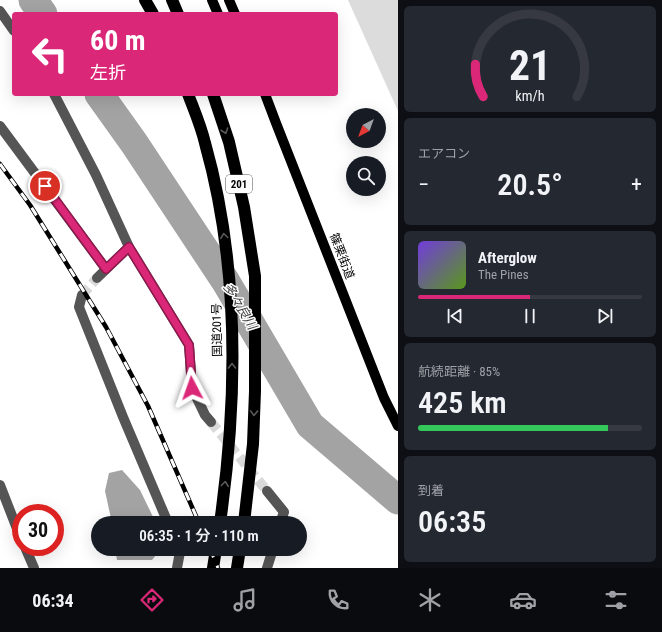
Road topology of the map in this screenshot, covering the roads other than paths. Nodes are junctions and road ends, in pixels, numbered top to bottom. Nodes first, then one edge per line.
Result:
1 (145, 0) edge
2 (172, 0) edge
3 (212, 0) edge
4 (229, 0) edge
5 (0, 11) edge
6 (152, 12) edge
7 (177, 12) edge
8 (217, 12) edge
9 (234, 12) edge
10 (12, 28) edge
11 (55, 96) edge
12 (189, 96) edge
13 (214, 96) edge
14 (258, 96) edge
15 (266, 96) edge
16 (276, 123) junction
17 (0, 126) edge
18 (129, 247) junction
19 (106, 269) junction
20 (97, 278) tunnel mouth
21 (82, 295) tunnel mouth
22 (211, 422) tunnel mouth
23 (398, 426) edge
24 (0, 485) edge
25 (267, 491) tunnel mouth
26 (2, 496) edge
27 (165, 516) edge
28 (221, 516) edge
29 (245, 516) edge
30 (283, 516) edge
31 (12, 519) edge
32 (29, 556) edge
33 (179, 556) edge
34 (215, 556) edge
35 (239, 556) edge
36 (270, 556) edge
37 (34, 568) edge
38 (177, 568) edge
39 (213, 568) edge
40 (237, 568) edge
41 (267, 568) edge

1 - 6 highway
2 - 7 highway
3 - 8 main road
4 - 9 main road
5 - 10 street
11 - 18 street
28 -> 12 highway, 国道201号 / 201
13 -> 29 highway, 201
14 - 16 main road
15 - 16 main road, 篠栗街道
16 - 23 main road, 篠栗街道
17 - 19 street
18 - 19 street
18 - 22 street
19 - 20 street
21 - 27 street
24 - 26 street
25 - 30 street
26 - 31 street
32 - 37 street
33 - 38 street
34 - 39 highway
35 - 40 highway
36 - 41 street

